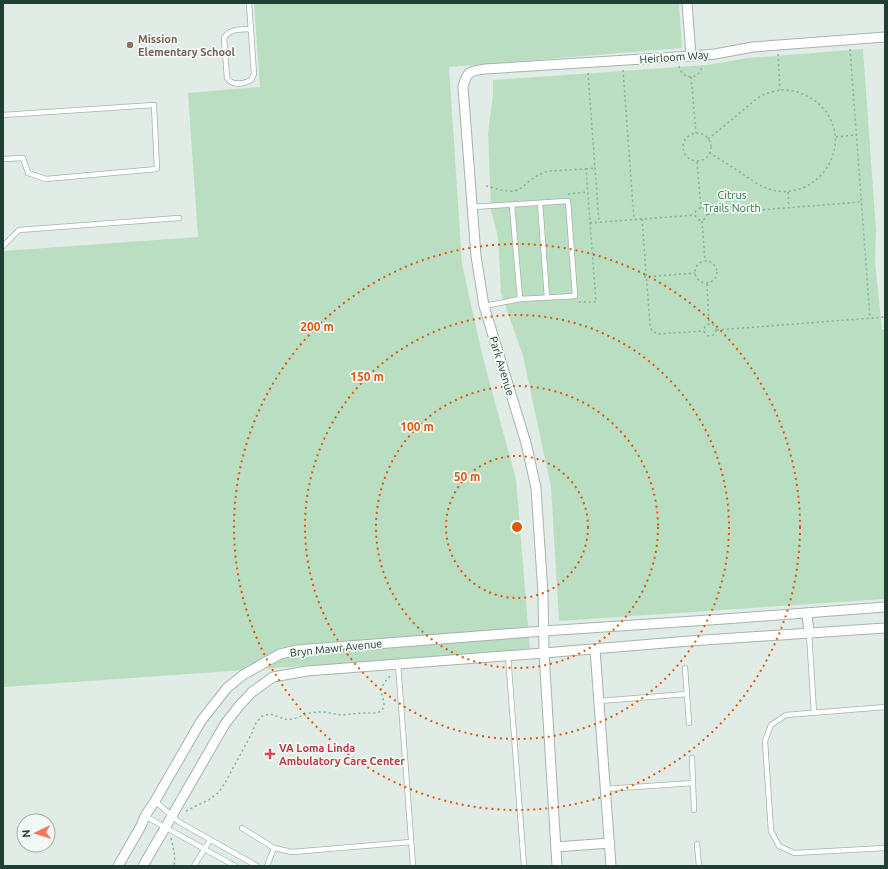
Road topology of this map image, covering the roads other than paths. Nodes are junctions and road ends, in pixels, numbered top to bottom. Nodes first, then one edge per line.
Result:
1 (249, 3) edge
2 (687, 3) edge
3 (251, 29) junction
4 (885, 37) edge
5 (691, 56) junction
6 (466, 77) joint
7 (3, 114) edge
8 (3, 159) edge
9 (540, 203) junction
10 (512, 205) junction
11 (472, 207) junction
12 (179, 218) dead end
13 (3, 246) edge
14 (548, 297) junction
15 (520, 299) junction
16 (484, 306) junction
17 (885, 607) edge
18 (808, 613) junction
19 (885, 628) edge
20 (544, 631) junction
21 (809, 633) junction
22 (595, 649) junction
23 (544, 654) junction
24 (508, 656) junction
25 (398, 664) junction
26 (685, 668) dead end
27 (687, 694) junction
28 (599, 701) junction
29 (885, 707) edge
30 (814, 713) junction
31 (688, 723) dead end
32 (692, 758) dead end
33 (693, 783) junction
34 (605, 789) junction
35 (155, 801) junction
36 (694, 810) dead end
37 (146, 816) junction
38 (172, 816) junction
39 (165, 827) junction
40 (242, 828) dead end
41 (210, 840) junction
42 (411, 842) junction
43 (610, 843) junction
44 (697, 844) dead end
45 (556, 847) junction
46 (274, 848) junction
47 (885, 848) edge
48 (205, 849) junction
49 (118, 866) edge
50 (143, 866) edge
51 (194, 866) edge
52 (235, 866) edge
53 (257, 866) edge
54 (267, 866) edge
55 (413, 866) edge
56 (524, 866) edge
57 (557, 866) edge
58 (611, 866) edge
59 (699, 866) edge

1 - 3 lane
2 - 5 street
3 - 3 lane
4 - 5 street, Heirloom Way
5 - 6 street, Heirloom Way
6 - 11 street, Park Avenue
7 - 8 lane
9 - 10 lane
9 - 14 lane
9 - 14 lane
10 - 11 lane
10 - 15 lane
11 - 16 street, Park Avenue
12 - 13 lane
14 - 15 lane
15 - 16 lane
16 - 20 street, Park Avenue
17 - 18 street, Bryn Mawr Avenue
18 - 20 street, Bryn Mawr Avenue
18 - 21 street
19 - 21 street, Bryn Mawr Avenue
20 - 23 street, Park Avenue
20 - 35 street, Bryn Mawr Avenue
21 - 22 street, Bryn Mawr Avenue
21 - 30 lane
22 - 23 street, Bryn Mawr Avenue
22 - 28 street
23 - 24 street, Bryn Mawr Avenue
23 - 45 street, Park Avenue
24 - 25 street, Bryn Mawr Avenue
24 - 56 lane
25 - 38 street, Bryn Mawr Avenue
25 - 42 lane
26 - 27 lane
27 - 28 lane
27 - 31 lane
28 - 34 street
29 - 30 lane
30 - 47 lane
32 - 33 lane
33 - 34 lane
33 - 36 lane
34 - 43 street
35 - 37 street, Bryn Mawr Avenue
35 - 38 lane
37 - 39 lane
37 - 49 street, Bryn Mawr Avenue
38 - 39 street, Bryn Mawr Avenue
38 - 41 lane
39 - 48 lane
39 - 50 street, Bryn Mawr Avenue
40 - 46 lane
41 - 48 lane
41 - 53 lane
42 - 46 lane
42 - 55 lane
43 - 45 street
43 - 58 street
44 - 59 lane
45 - 57 street, Park Avenue
46 - 54 lane
48 - 51 lane
48 - 52 lane

